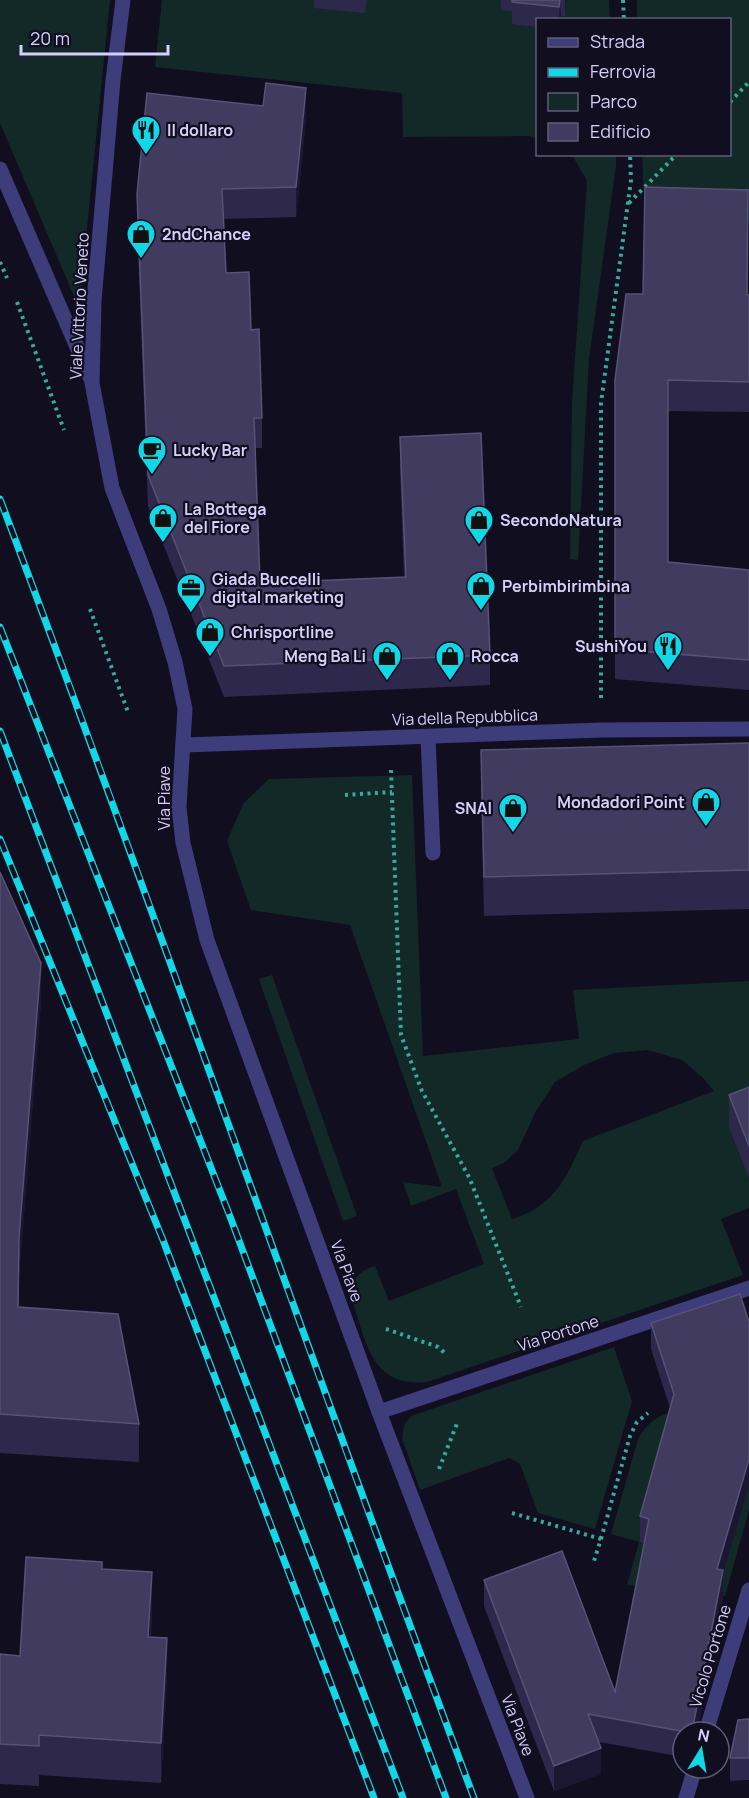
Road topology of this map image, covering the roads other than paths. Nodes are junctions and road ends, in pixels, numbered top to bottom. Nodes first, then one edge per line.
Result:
1 (123, 0) edge
2 (0, 169) edge
3 (92, 383) junction
4 (749, 729) edge
5 (428, 737) junction
6 (183, 745) junction
7 (433, 852) dead end
8 (749, 1288) edge
9 (379, 1412) junction
10 (749, 1590) edge
11 (710, 1720) edge
12 (691, 1780) edge
13 (527, 1798) edge
14 (686, 1798) edge

1 - 3 street, Viale Vittorio Veneto
2 - 3 street
3 - 6 street, Viale Vittorio Veneto
4 - 5 street, Via della Repubblica
5 - 6 street, Via della Repubblica
5 - 7 street
6 - 9 street, Via Piave
8 - 9 street, Via Portone
9 - 13 street, Via Piave
10 - 11 street, Vicolo Portone
12 - 14 street

